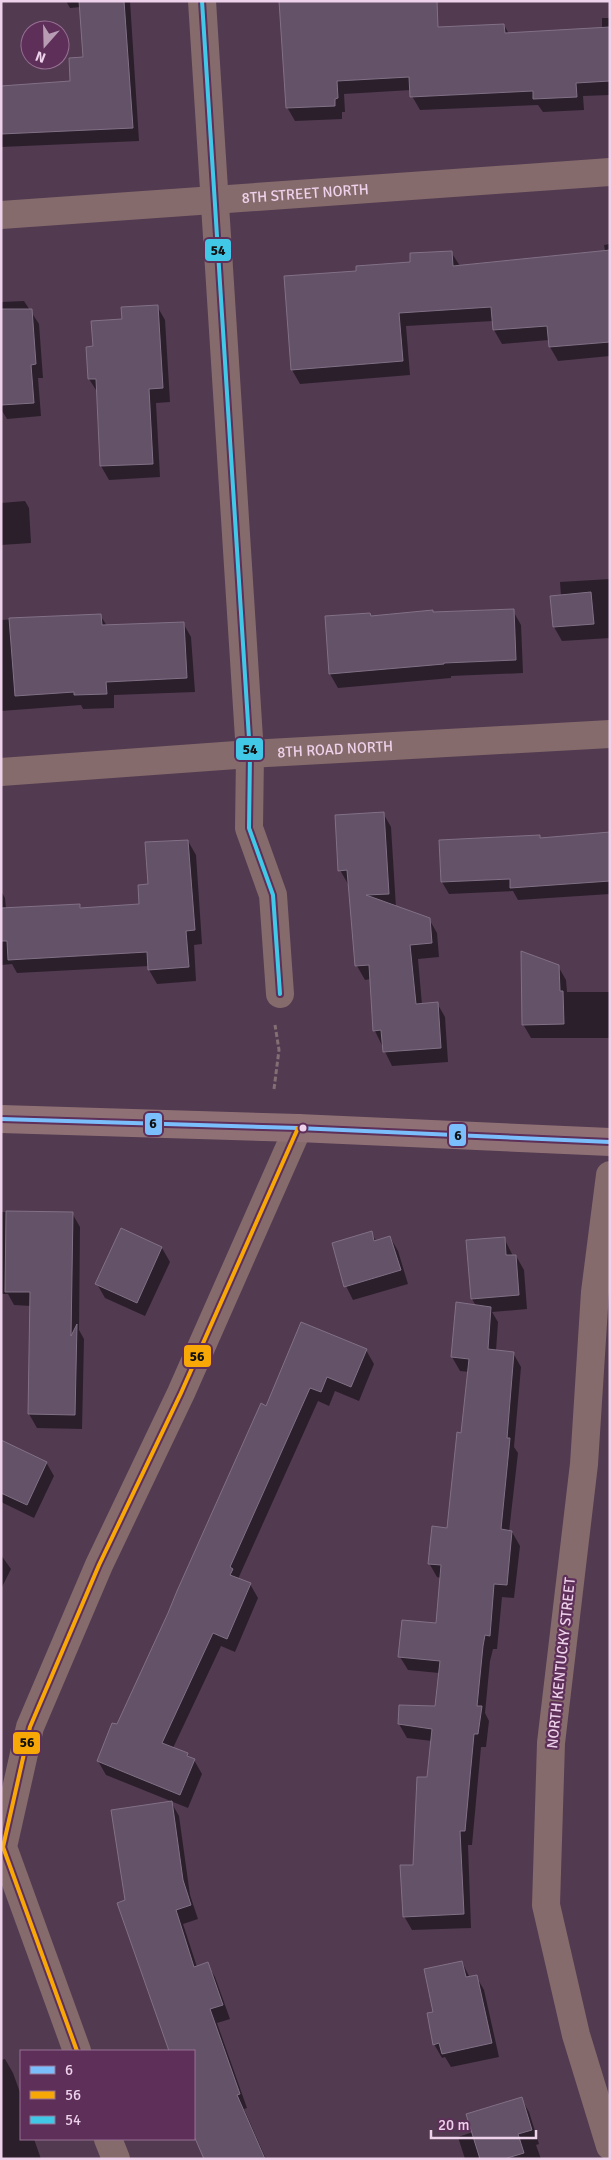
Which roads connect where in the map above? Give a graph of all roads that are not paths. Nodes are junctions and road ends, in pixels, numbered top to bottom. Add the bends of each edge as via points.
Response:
1 (202, 1) edge
2 (610, 172) edge
3 (216, 200) junction
4 (1, 215) edge
5 (610, 734) edge
6 (250, 754) junction
7 (1, 772) edge
8 (280, 994) dead end
9 (1, 1119) edge
10 (298, 1128) junction
11 (610, 1142) edge
12 (610, 1174) edge
13 (77, 2050) edge
14 (108, 2140) edge
15 (610, 2146) edge
16 (116, 2159) edge

1 - 3 street
2 - 3 street, 8TH STREET NORTH
3 - 4 street, 8TH STREET NORTH
3 - 6 street
5 - 6 street, 8TH ROAD NORTH
6 - 7 street, 8TH ROAD NORTH
6 - 8 street via 249,828 273,895
9 - 10 main road
10 - 11 main road
10 - 13 street via 181,1393 99,1565 30,1727 3,1847
12 - 15 street, NORTH KENTUCKY STREET via 595,1292 584,1464 551,1743 546,1905 576,2035
14 - 16 street

